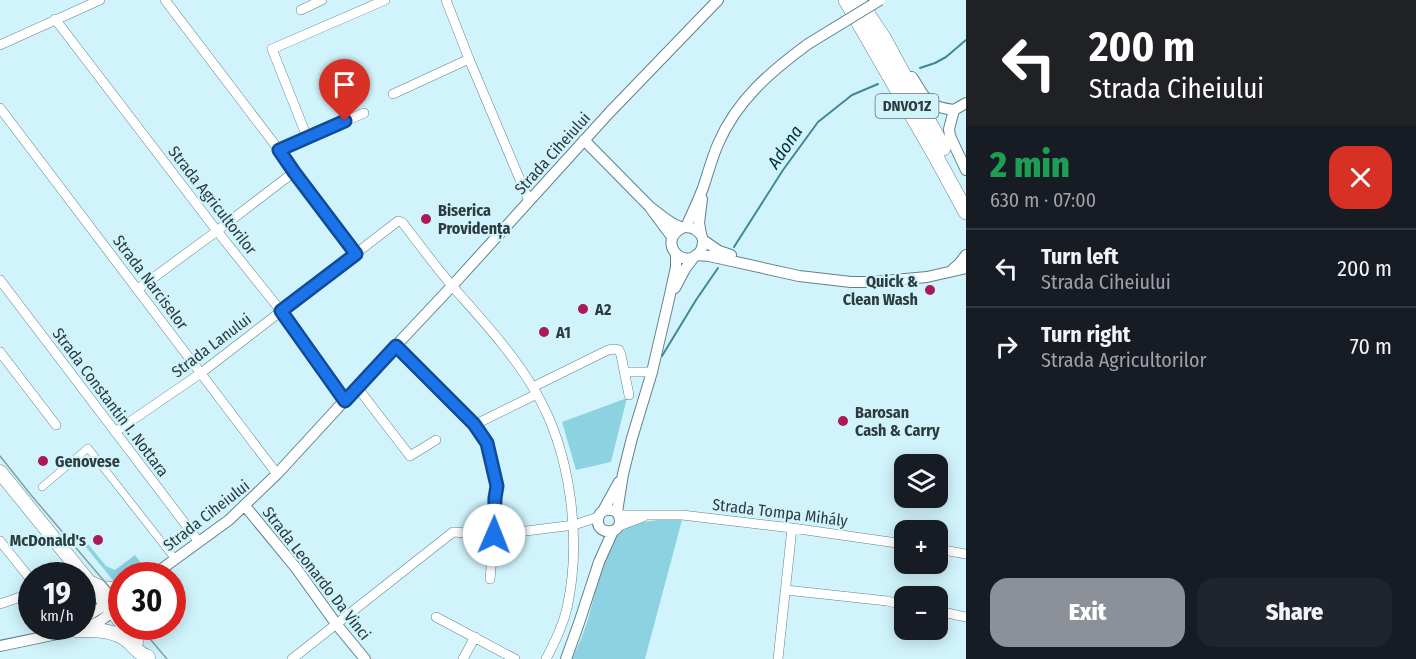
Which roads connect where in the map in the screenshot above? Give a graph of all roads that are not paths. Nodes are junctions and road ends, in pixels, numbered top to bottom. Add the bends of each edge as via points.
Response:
1 (100, 0) edge
2 (165, 0) edge
3 (322, 0) edge
4 (385, 0) edge
5 (446, 0) edge
6 (718, 0) edge
7 (880, 0) edge
8 (856, 1) edge
9 (301, 10) dead end
10 (56, 19) junction
11 (884, 39) junction
12 (0, 45) edge
13 (469, 60) junction
14 (393, 94) dead end
15 (966, 103) edge
16 (0, 108) edge
17 (954, 110) junction
18 (364, 113) dead end
19 (307, 137) junction
20 (584, 140) junction
21 (279, 150) junction
22 (935, 154) junction
23 (966, 170) edge
24 (294, 172) junction
25 (703, 187) junction
26 (966, 193) edge
27 (529, 201) junction
28 (649, 206) junction
29 (966, 212) edge
30 (966, 222) edge
31 (684, 227) junction
32 (217, 231) junction
33 (672, 237) junction
34 (702, 237) junction
35 (356, 254) junction
36 (676, 254) junction
37 (966, 255) edge
38 (695, 256) junction
39 (750, 264) junction
40 (966, 268) edge
41 (950, 271) junction
42 (0, 280) edge
43 (452, 286) junction
44 (138, 289) junction
45 (669, 299) junction
46 (281, 311) junction
47 (396, 346) junction
48 (0, 352) edge
49 (624, 372) junction
50 (652, 372) junction
51 (201, 373) junction
52 (357, 387) junction
53 (535, 391) junction
54 (629, 395) dead end
55 (345, 401) junction
56 (474, 424) junction
57 (56, 425) dead end
58 (115, 432) junction
59 (436, 440) dead end
60 (0, 472) edge
61 (277, 474) junction
62 (42, 487) dead end
63 (245, 506) junction
64 (609, 521) junction
65 (574, 525) junction
66 (792, 528) junction
67 (494, 535) junction
68 (0, 541) edge
69 (199, 542) junction
70 (894, 543) edge
71 (948, 551) edge
72 (966, 554) edge
73 (175, 559) junction
74 (69, 562) edge
75 (171, 562) edge
76 (18, 564) edge
77 (490, 579) dead end
78 (786, 590) junction
79 (96, 593) edge
80 (18, 598) edge
81 (894, 603) edge
82 (0, 604) edge
83 (108, 604) edge
84 (948, 613) edge
85 (436, 617) dead end
86 (966, 617) edge
87 (337, 625) junction
88 (96, 630) edge
89 (475, 637) junction
90 (23, 640) edge
91 (136, 642) edge
92 (0, 646) edge
93 (149, 658) edge
94 (292, 659) edge
95 (365, 659) edge
96 (463, 659) edge
97 (516, 659) edge
98 (546, 659) edge
99 (566, 659) edge
100 (778, 659) edge

1 - 10 street
2 - 21 street
3 - 9 street
4 - 19 street via 272,49
5 - 13 street
6 - 20 street, Strada Ciheiului
7 - 25 street, bridge via 808,44 776,68 744,101 719,143
8 - 11 highway, DNVO1Z
8 - 22 highway, DNVO1Z
10 - 12 street
10 - 32 street, Strada Agricultorilor
11 - 17 street via 928,101
11 - 26 highway, DNVO1Z
13 - 14 street
13 - 27 street
15 - 17 street
16 - 44 street, Strada Narciselor
17 - 23 street via 950,136
18 - 19 street
19 - 21 street
20 - 27 street, Strada Ciheiului
20 - 28 street
21 - 24 street
22 - 29 highway, DNVO1Z
22 - 30 street
24 - 32 street
24 - 35 street
25 - 31 street
25 - 34 street via 699,219
27 - 43 street, Strada Ciheiului
28 - 31 street
28 - 33 street
31 - 33 street
31 - 34 street via 696,230
32 - 44 street
32 - 46 street, Strada Agricultorilor
33 - 36 street
34 - 38 street
34 - 39 street via 719,251
35 - 43 street, Strada Lanului via 398,221 402,222
35 - 46 street, Strada Lanului
36 - 38 street via 685,258
36 - 45 street
37 - 41 street
38 - 39 street
38 - 45 street
39 - 41 street via 799,276 851,282 919,278
40 - 41 street
42 - 58 street, Strada Constantin I. Nottara
43 - 47 street, Strada Ciheiului
43 - 53 street via 491,330
44 - 51 street, Strada Narciselor
45 - 50 street
46 - 51 street, Strada Lanului
46 - 55 street, Strada Agricultorilor
47 - 52 street, Strada Ciheiului
47 - 56 street
48 - 57 street
49 - 50 street
49 - 53 street via 619,350 608,350
49 - 54 street
50 - 64 street
51 - 58 street, Strada Lanului
51 - 61 street, Strada Narciselor
52 - 55 street, Strada Ciheiului
52 - 59 street via 410,456
53 - 56 street
53 - 65 street via 560,448
55 - 61 street, Strada Ciheiului
56 - 67 street via 487,443 497,486
58 - 69 street, Strada Constantin I. Nottara
60 - 74 main road
61 - 63 street, Strada Ciheiului
62 - 73 street via 88,448
63 - 69 street, Strada Ciheiului
63 - 87 street, Strada Leonardo Da Vinci
64 - 65 street, Strada Tompa Mihály
64 - 66 street, Strada Tompa Mihály via 651,514 682,515
64 - 99 street
65 - 67 street, Strada Tompa Mihály
65 - 98 street via 567,610
66 - 70 street, Strada Tompa Mihály
66 - 78 street
67 - 77 street
67 - 87 street, Strada Tompa Mihály via 453,532
68 - 76 street
69 - 73 street, Strada Ciheiului
71 - 72 street
73 - 75 street, Strada Ciheiului
78 - 81 street
78 - 100 street
79 - 83 main road
80 - 82 street
84 - 86 street
85 - 89 street
87 - 94 street, Strada Tompa Mihály
87 - 95 street, Strada Leonardo Da Vinci
88 - 93 main road via 114,633
89 - 96 street
89 - 97 street
90 - 92 street
91 - 93 main road

